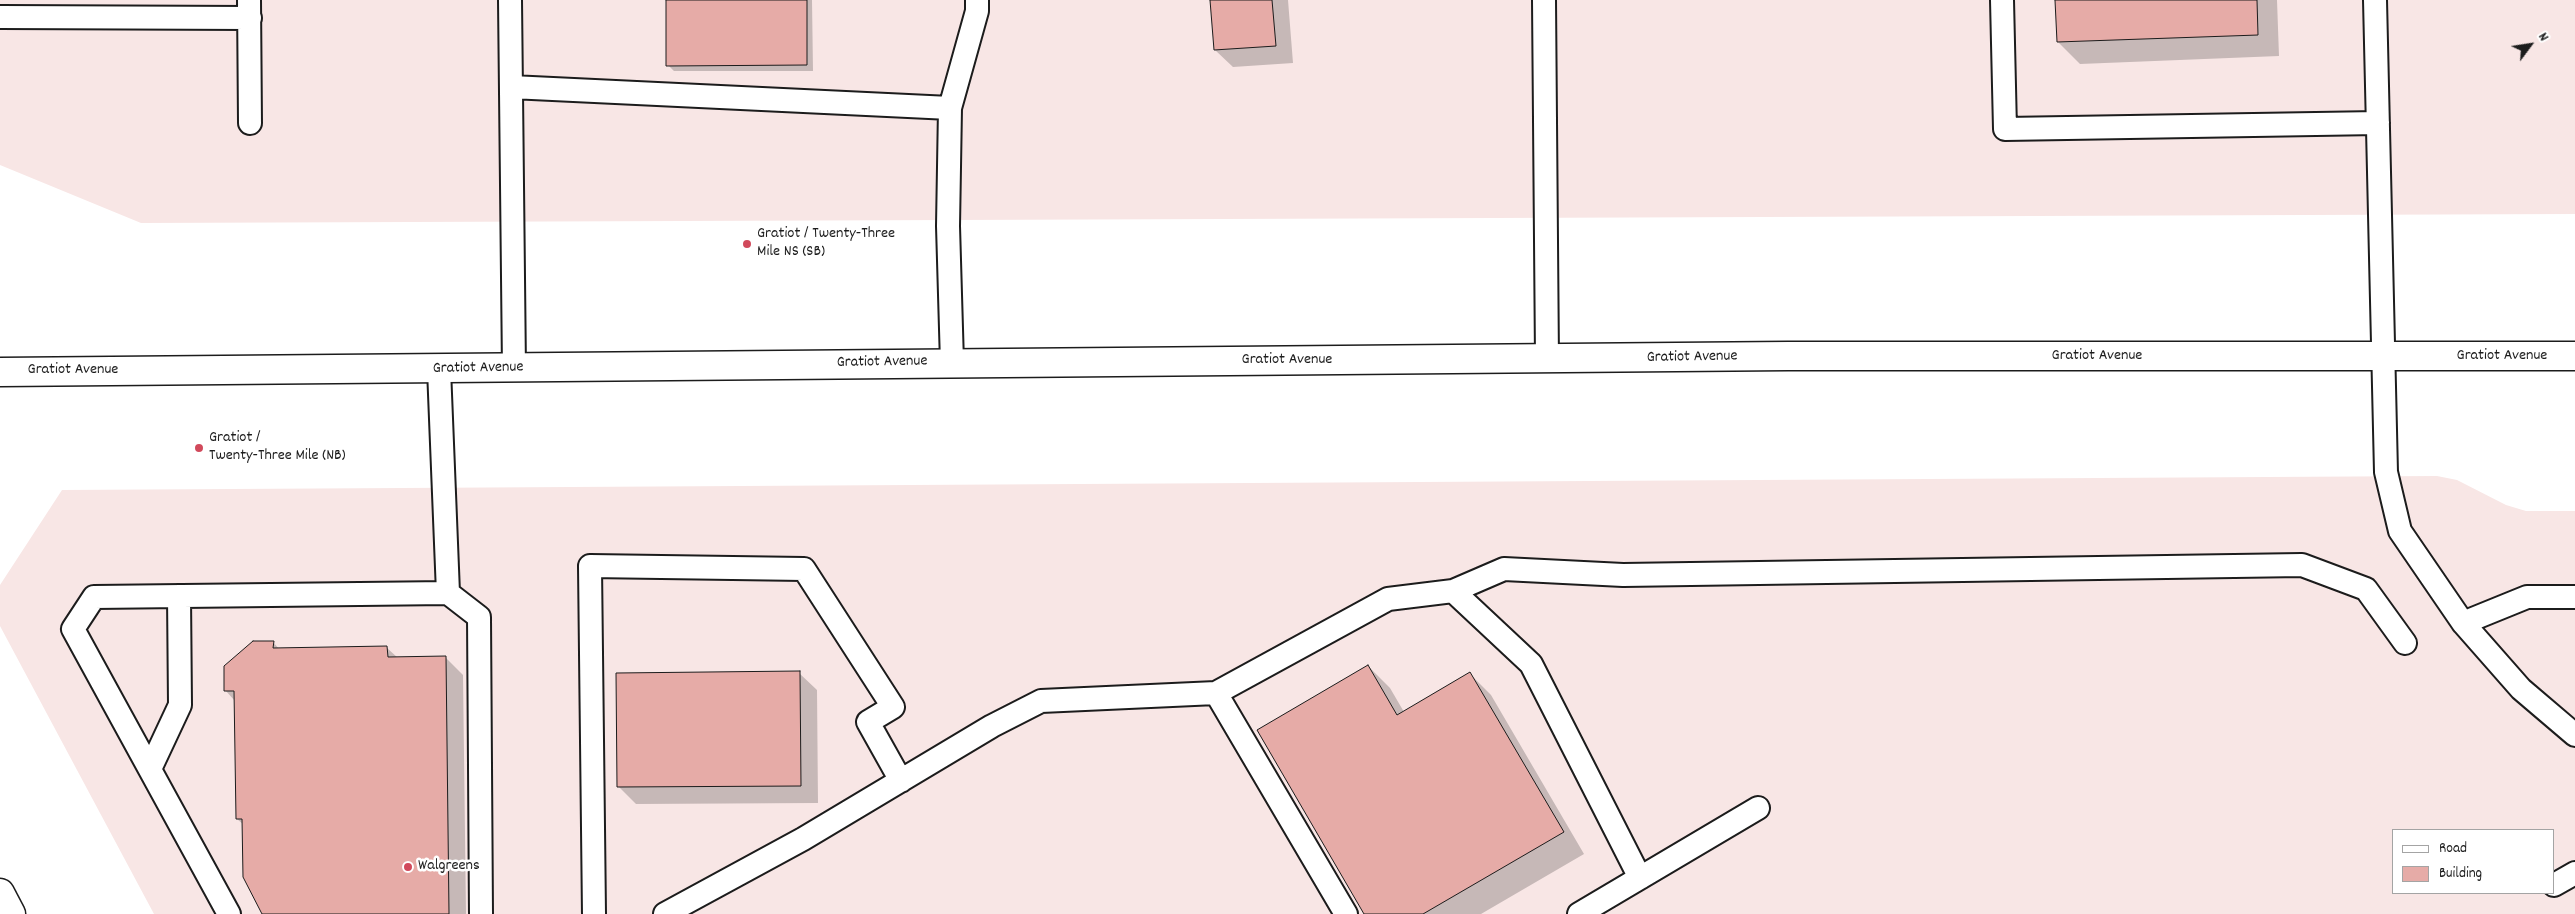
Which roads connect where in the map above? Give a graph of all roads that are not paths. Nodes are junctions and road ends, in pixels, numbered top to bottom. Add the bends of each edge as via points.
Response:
1 (510, 0) edge
2 (977, 0) edge
3 (1544, 0) edge
4 (2002, 0) edge
5 (2375, 0) edge
6 (250, 9) edge
7 (0, 18) edge
8 (512, 87) junction
9 (950, 108) junction
10 (250, 122) dead end
11 (2378, 123) junction
12 (2575, 356) edge
13 (2384, 357) junction
14 (1548, 360) junction
15 (952, 363) junction
16 (439, 369) junction
17 (514, 369) junction
18 (0, 372) edge
19 (1453, 591) junction
20 (448, 593) junction
21 (179, 596) junction
22 (2575, 597) edge
23 (2463, 623) junction
24 (2405, 643) dead end
25 (1216, 693) junction
26 (2575, 735) edge
27 (150, 769) junction
28 (901, 781) junction
29 (1758, 808) dead end
30 (2575, 873) edge
31 (1640, 878) junction
32 (2555, 884) edge
33 (0, 892) edge
34 (11, 914) edge
35 (229, 914) edge
36 (481, 914) edge
37 (594, 914) edge
38 (666, 914) edge
39 (1346, 914) edge
40 (1579, 914) edge

1 - 8 lane
2 - 9 lane via 977,11
3 - 14 lane
4 - 11 lane via 2005,129
5 - 11 lane
6 - 7 lane
6 - 10 lane
8 - 9 lane
8 - 17 lane
9 - 15 lane via 948,226
11 - 13 lane
12 - 13 main road, Gratiot Avenue
13 - 14 main road, Gratiot Avenue via 1788,356
13 - 23 lane via 2386,472 2400,531
14 - 15 main road, Gratiot Avenue
15 - 17 main road, Gratiot Avenue
16 - 17 main road, Gratiot Avenue
16 - 18 main road, Gratiot Avenue
16 - 20 lane
19 - 24 lane via 1504,569 1623,575 2302,565 2366,589
19 - 25 lane via 1388,599
19 - 31 lane via 1531,664
20 - 21 lane
20 - 36 lane via 479,616
21 - 27 lane via 180,705
21 - 27 lane via 94,597 73,629
22 - 23 lane via 2527,597
23 - 26 lane via 2521,689
25 - 28 lane via 1041,701 992,726
25 - 39 lane
27 - 35 lane
28 - 37 lane via 868,722 892,707 804,568 590,566
28 - 38 lane via 804,839
29 - 31 lane
30 - 32 lane
31 - 40 lane
33 - 34 main road

